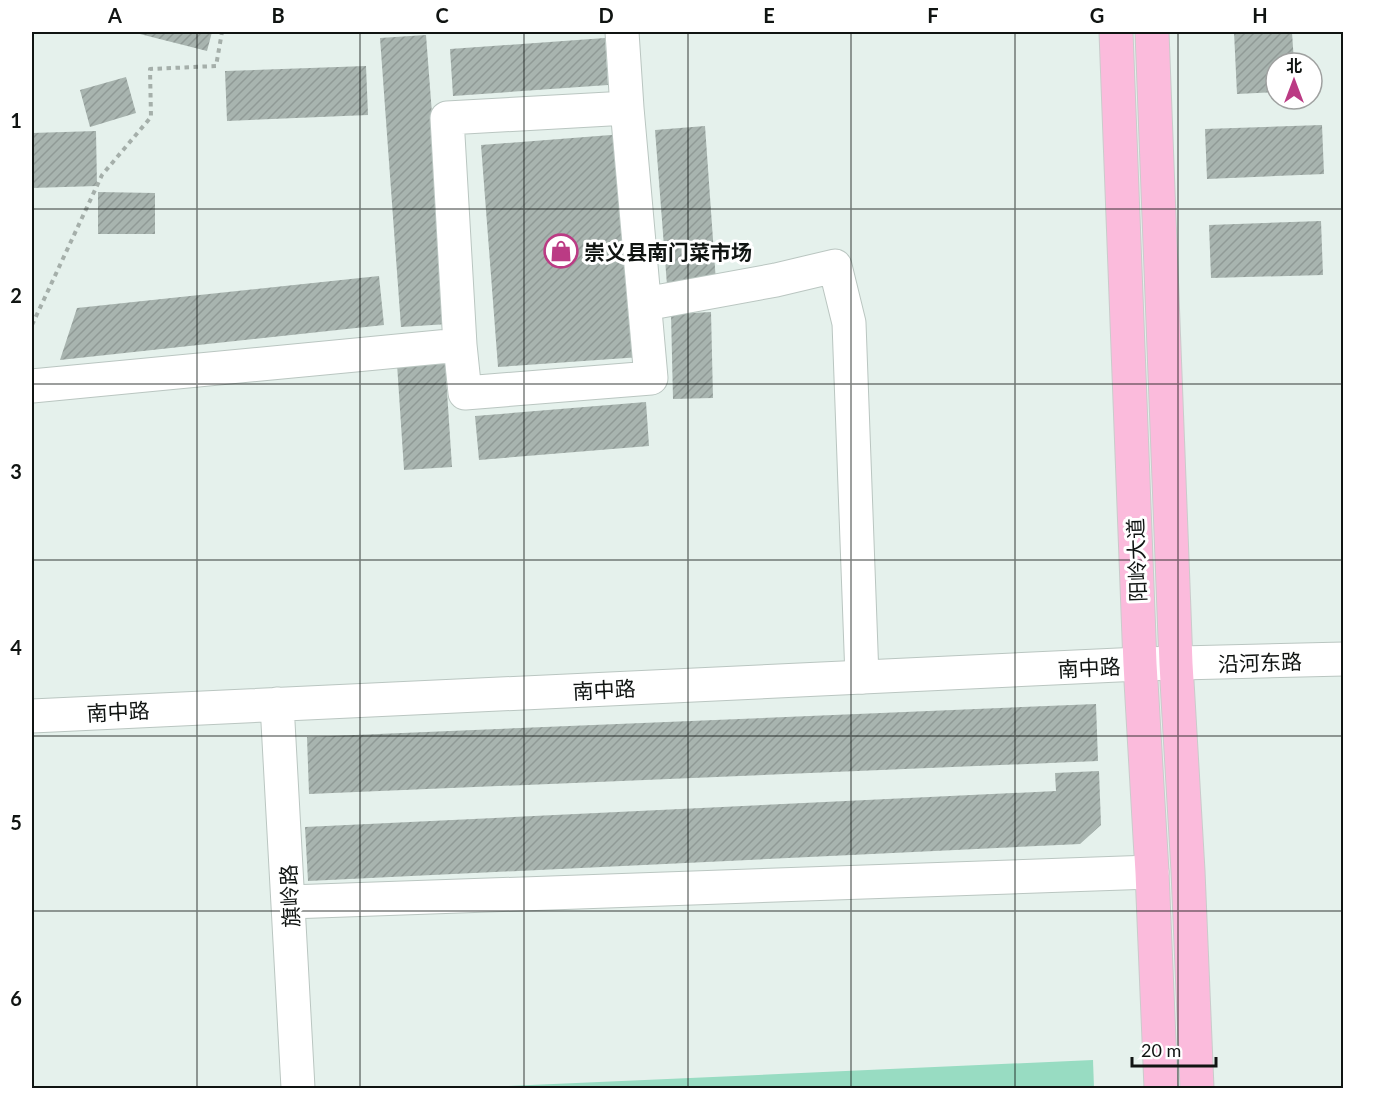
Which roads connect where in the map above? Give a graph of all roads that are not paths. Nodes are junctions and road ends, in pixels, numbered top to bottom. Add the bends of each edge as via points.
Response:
1 (622, 32) edge
2 (1116, 32) edge
3 (1152, 32) edge
4 (627, 108) junction
5 (645, 304) junction
6 (460, 345) junction
7 (32, 386) edge
8 (1344, 659) edge
9 (1140, 664) junction
10 (1176, 664) junction
11 (862, 677) junction
12 (277, 704) junction
13 (32, 716) edge
14 (1152, 872) junction
15 (289, 902) junction
16 (298, 1089) edge
17 (1161, 1089) edge
18 (1197, 1089) edge

1 - 4 street
2 - 9 main road, 阳岭大道
3 - 10 main road, 阳岭大道
4 - 5 street
4 - 6 street via 447,118
5 - 6 street via 651,378 465,393
5 - 11 street via 835,266 849,323
6 - 7 street
8 - 10 street, 沿河东路
9 - 10 street, 南中路
9 - 11 street, 南中路
9 - 14 main road, 阳岭大道
10 - 18 main road, 阳岭大道
11 - 12 street, 南中路
12 - 13 street, 南中路
12 - 15 street, 旗岭路
14 - 15 street
14 - 17 main road, 阳岭大道
15 - 16 street, 旗岭路

